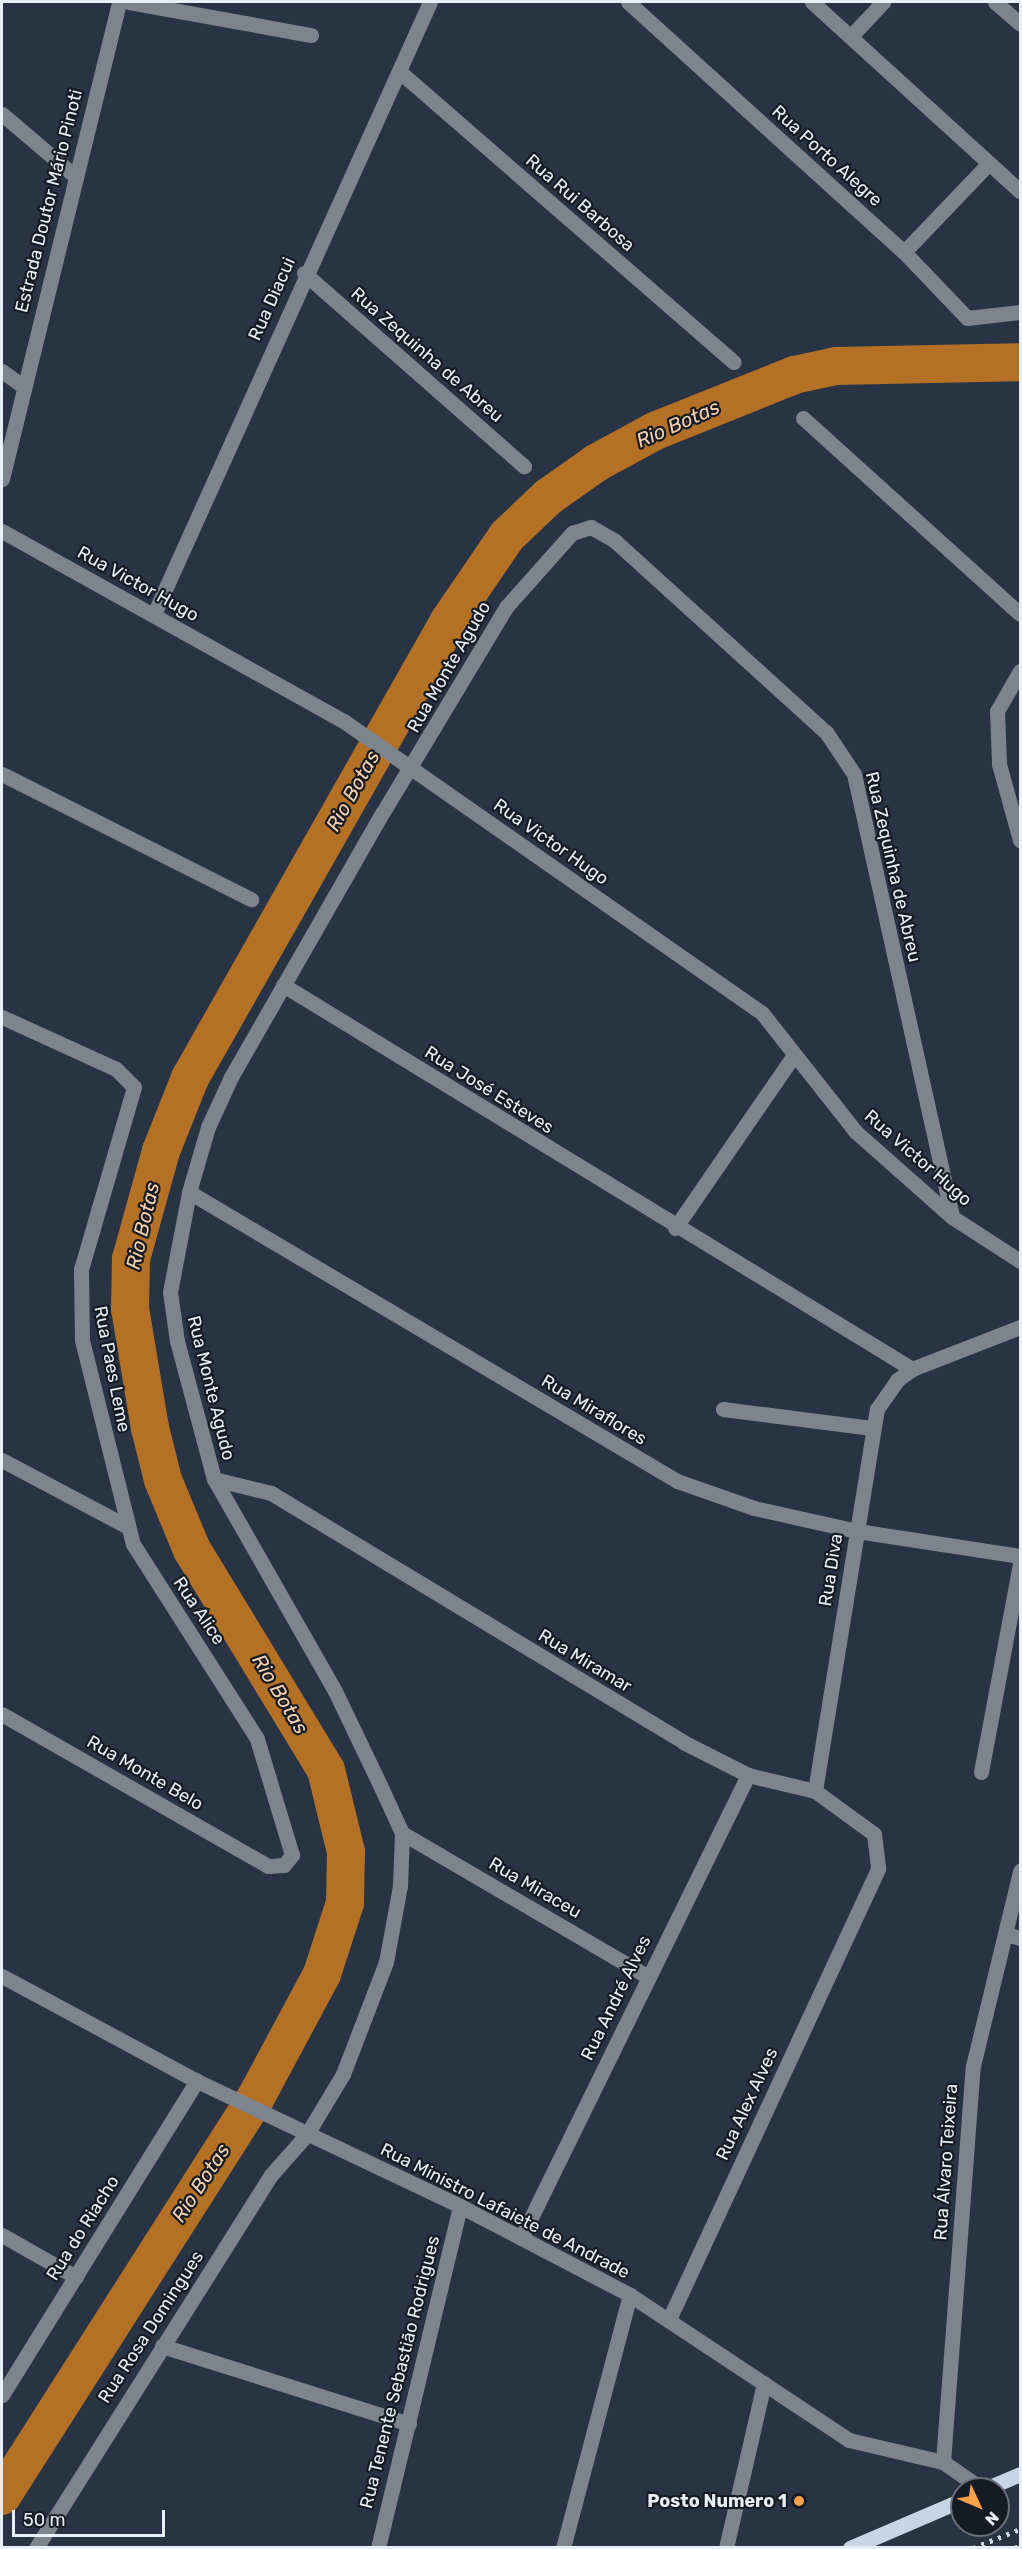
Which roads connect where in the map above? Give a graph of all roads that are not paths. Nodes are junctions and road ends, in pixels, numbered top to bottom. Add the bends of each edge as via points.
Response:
1 (119, 2) edge
2 (129, 2) edge
3 (430, 2) edge
4 (628, 2) edge
5 (812, 2) edge
6 (883, 2) edge
7 (995, 2) edge
8 (1020, 24) edge
9 (311, 35) dead end
10 (851, 36) junction
11 (400, 72) junction
12 (2, 114) edge
13 (988, 163) junction
14 (76, 177) junction
15 (1020, 190) edge
16 (904, 252) junction
17 (304, 273) junction
18 (1020, 312) edge
19 (734, 362) dead end
20 (2, 371) edge
21 (23, 387) junction
22 (803, 418) dead end
23 (524, 466) dead end
24 (2, 479) edge
25 (591, 527) joint
26 (2, 531) edge
27 (154, 614) junction
28 (1020, 614) edge
29 (1020, 671) edge
30 (406, 764) junction
31 (2, 774) edge
32 (1020, 840) edge
33 (251, 900) dead end
34 (283, 985) junction
35 (2, 1017) edge
36 (794, 1055) junction
37 (189, 1192) junction
38 (952, 1217) junction
39 (675, 1228) junction
40 (1020, 1261) edge
41 (1020, 1327) edge
42 (912, 1369) junction
43 (723, 1409) dead end
44 (872, 1428) junction
45 (2, 1460) edge
46 (214, 1479) junction
47 (126, 1526) junction
48 (857, 1530) junction
49 (1020, 1556) edge
50 (1020, 1563) edge
51 (1015, 1629) edge
52 (2, 1714) edge
53 (981, 1772) dead end
54 (748, 1775) junction
55 (815, 1791) junction
56 (402, 1833) junction
57 (268, 1866) joint
58 (1020, 1871) edge
59 (861, 1904) joint
60 (1005, 1934) junction
61 (1020, 1938) edge
62 (2, 1976) edge
63 (648, 1977) junction
64 (197, 2081) junction
65 (307, 2134) junction
66 (460, 2206) junction
67 (2, 2235) edge
68 (521, 2238) junction
69 (76, 2277) junction
70 (630, 2295) junction
71 (669, 2320) junction
72 (162, 2346) junction
73 (764, 2383) junction
74 (2, 2395) edge
75 (409, 2424) junction
76 (943, 2462) junction
77 (965, 2477) edge
78 (950, 2505) edge
79 (36, 2547) edge
80 (378, 2547) edge
81 (563, 2547) edge
82 (726, 2547) edge
83 (850, 2547) edge

1 - 14 street, Estrada Doutor Mário Pinoti
2 - 9 street
3 - 11 street, Rua Diacui
4 - 16 street, Rua Porto Alegre
5 - 10 street
6 - 10 street
7 - 8 street
10 - 13 street
11 - 17 street, Rua Diacui
11 - 19 street, Rua Rui Barbosa
12 - 14 street
13 - 15 street
13 - 16 street
14 - 21 street, Estrada Doutor Mário Pinoti
16 - 18 street, Rua Porto Alegre via 967,318
17 - 23 street, Rua Zequinha de Abreu
17 - 27 street, Rua Diacui
20 - 21 street
21 - 24 street, Estrada Doutor Mário Pinoti
22 - 28 street
25 - 30 street, Rua Monte Agudo via 559,545 507,606
25 - 38 street, Rua Zequinha de Abreu via 615,541 826,732 854,774
26 - 27 street, Rua Victor Hugo
27 - 30 street, Rua Victor Hugo via 368,737
29 - 32 street via 997,711 999,764
30 - 34 street, Rua Monte Agudo
30 - 36 street, Rua Victor Hugo via 762,1013
31 - 33 street
34 - 37 street, Rua Monte Agudo via 217,1105
34 - 39 street, Rua José Esteves
35 - 47 street, Rua Paes Leme via 132,1082 133,1098 102,1186 78,1289 82,1340
36 - 38 street, Rua Victor Hugo via 856,1132
36 - 39 street
37 - 46 street, Rua Monte Agudo via 171,1292 190,1401
37 - 48 street, Rua Miraflores via 677,1481 754,1508
38 - 40 street, Rua Victor Hugo
39 - 42 street, Rua José Esteves
41 - 42 street
42 - 44 street, Rua Diva via 884,1396
43 - 44 street
44 - 48 street, Rua Diva
45 - 47 street
46 - 54 street, Rua Miramar via 271,1493 683,1742
46 - 56 street, Rua Monte Agudo via 335,1691
47 - 57 street, Rua Alice via 267,1760 293,1851 284,1865
48 - 49 street, Rua Miraflores
48 - 55 street, Rua Diva
50 - 51 street
51 - 53 street
52 - 57 street, Rua Monte Belo
54 - 55 street, Rua Miramar
54 - 63 street, Rua André Alves
55 - 59 street, Rua Miramar via 874,1834 878,1869
56 - 63 street, Rua Miraceu
56 - 65 street, Rua Monte Agudo via 400,1887 386,1962 364,2030
58 - 60 street, Rua Álvaro Teixeira
59 - 71 street, Rua Alex Alves
60 - 61 street
60 - 76 street, Rua Álvaro Teixeira via 973,2066
62 - 64 street, Rua Ministro Lafaiete de Andrade
63 - 68 street, Rua André Alves
64 - 65 street, Rua Ministro Lafaiete de Andrade
64 - 69 street, Rua do Riacho
65 - 66 street, Rua Ministro Lafaiete de Andrade
65 - 72 street, Rua Rosa Domingues via 278,2164
66 - 68 street, Rua Ministro Lafaiete de Andrade
66 - 75 street, Rua Tenente Sebastião Rodrigues
67 - 69 street
68 - 70 street, Rua Ministro Lafaiete de Andrade
69 - 74 street, Rua do Riacho
70 - 71 street, Rua Ministro Lafaiete de Andrade
70 - 81 street
71 - 73 street, Rua Ministro Lafaiete de Andrade
72 - 75 street
72 - 79 street, Rua Rosa Domingues
73 - 76 street, Rua Ministro Lafaiete de Andrade via 849,2440
73 - 82 street
75 - 80 street, Rua Tenente Sebastião Rodrigues
76 - 77 street, Rua Ministro Lafaiete de Andrade
78 - 83 main road

